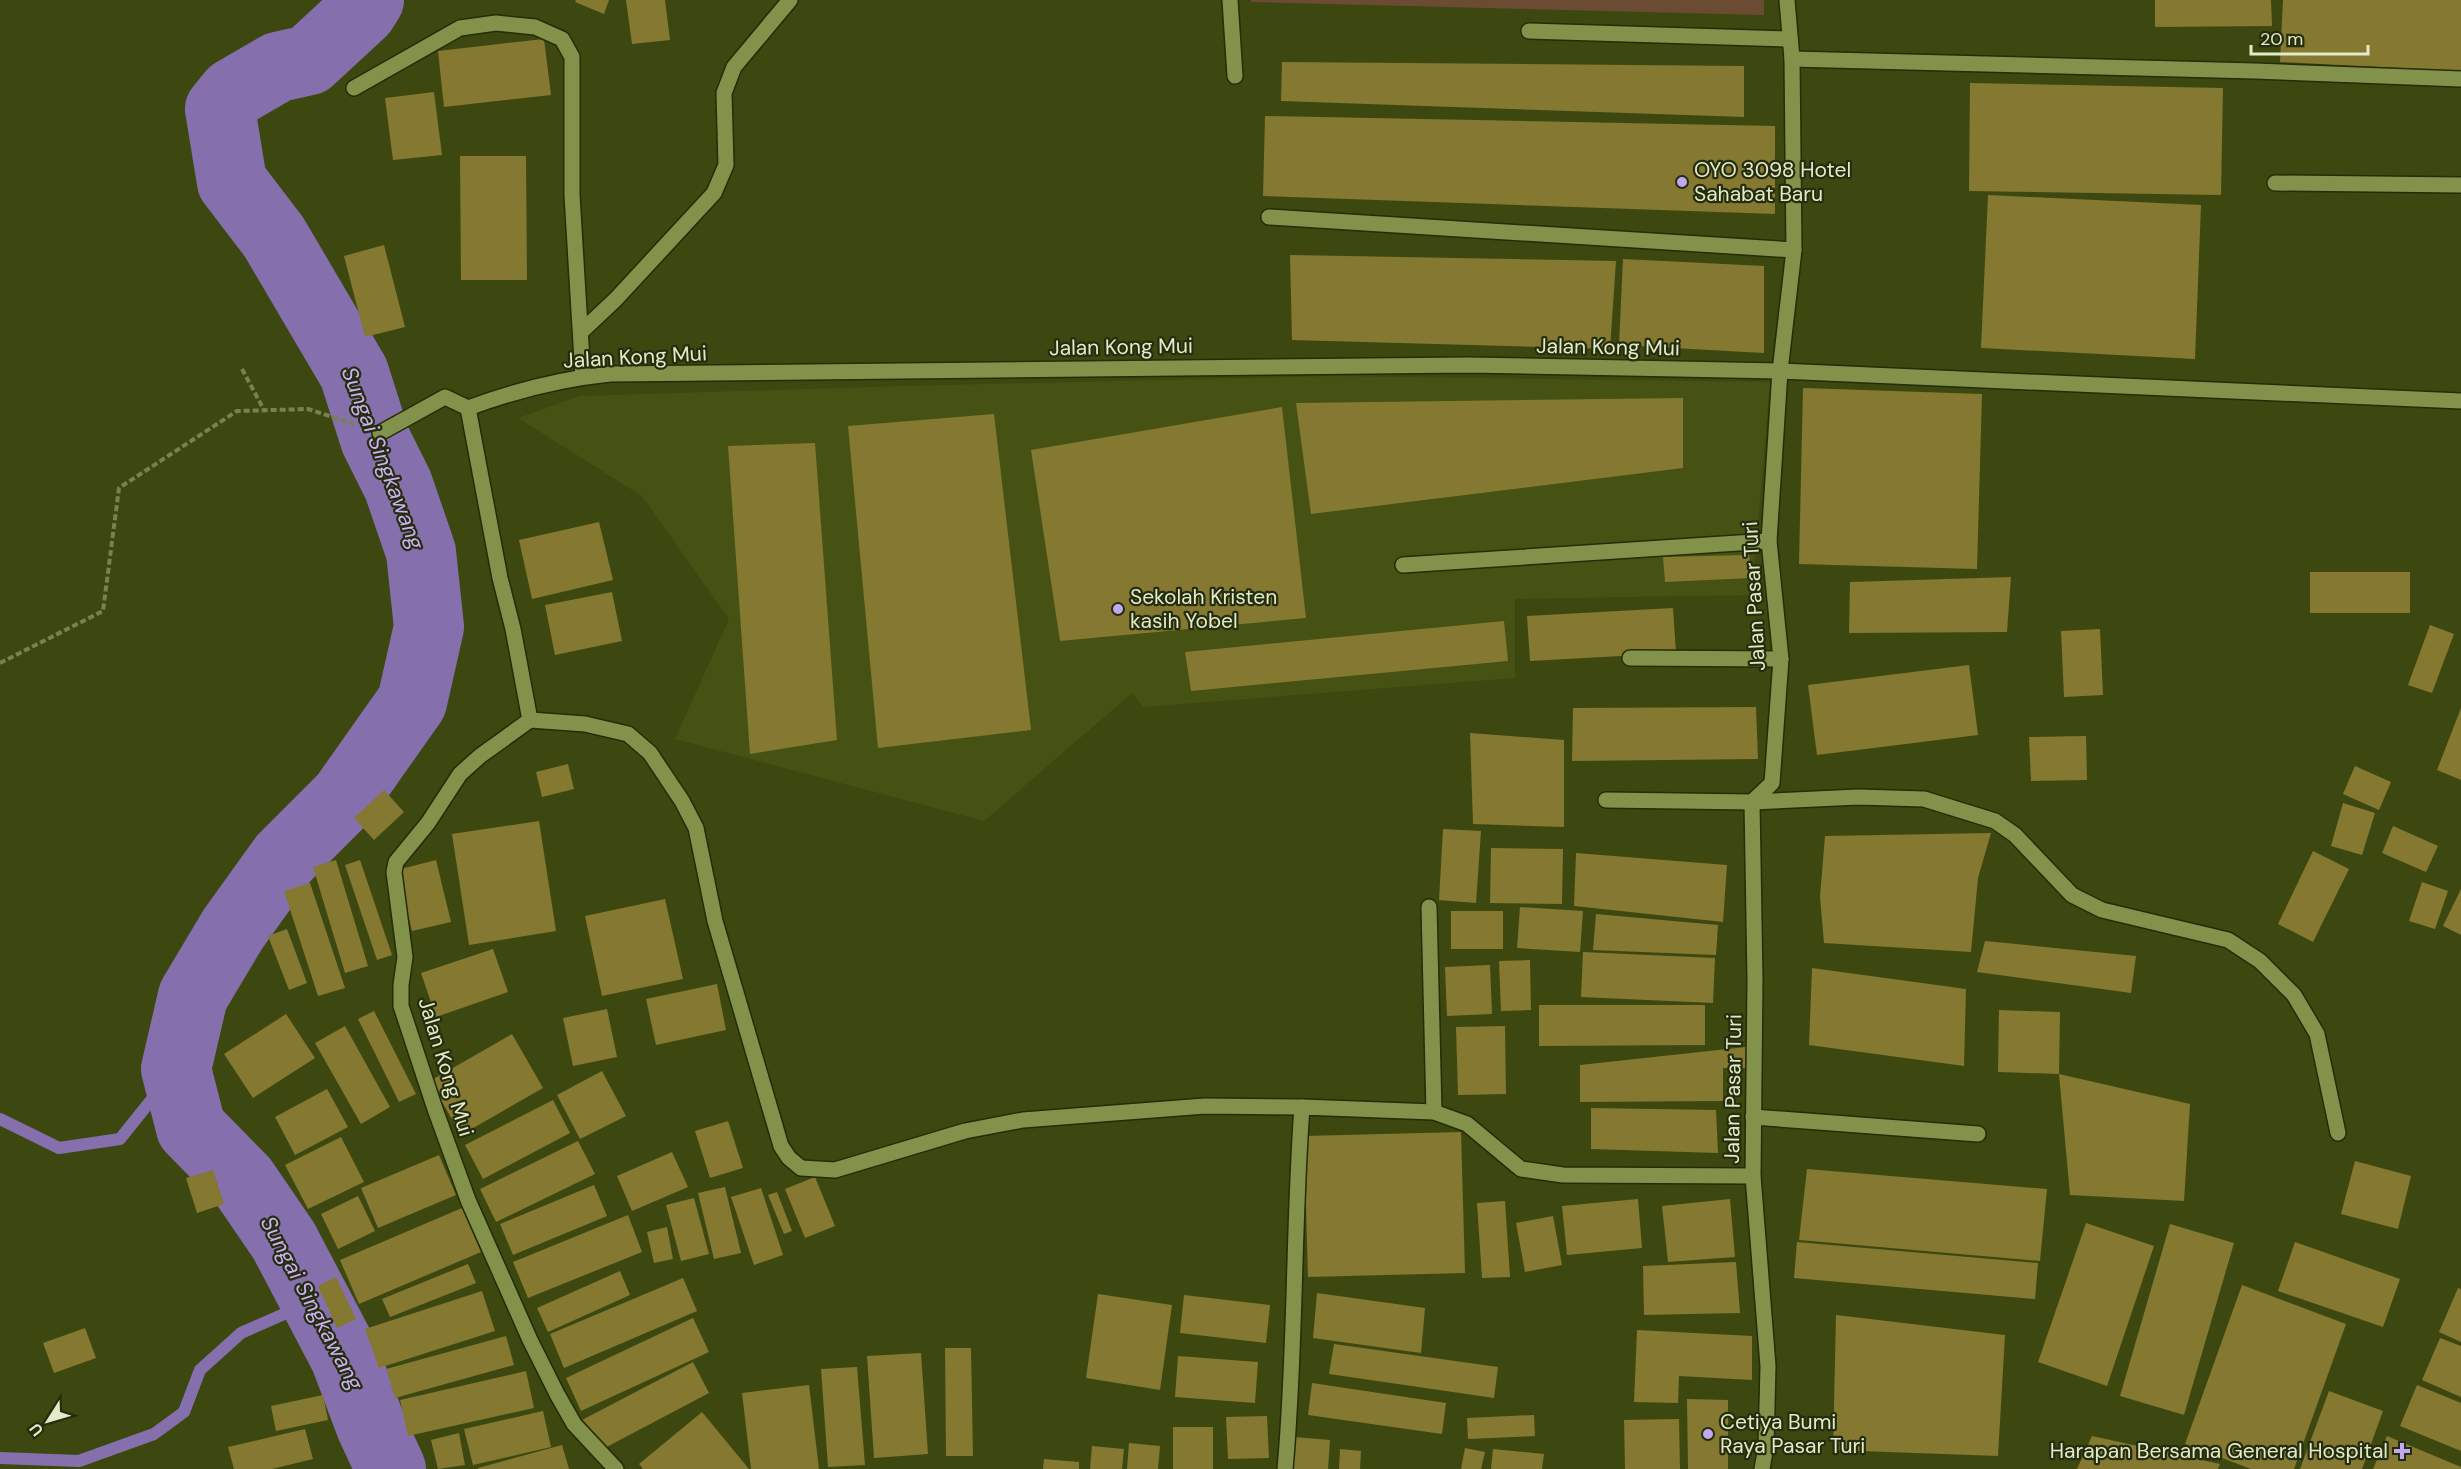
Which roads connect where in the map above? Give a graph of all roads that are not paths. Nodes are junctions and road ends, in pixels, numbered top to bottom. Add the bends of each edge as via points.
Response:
1 (790, 0) edge
2 (1230, 0) edge
3 (1787, 0) edge
4 (1529, 31) dead end
5 (1790, 39) junction
6 (1792, 59) junction
7 (1235, 76) dead end
8 (2461, 79) edge
9 (354, 88) dead end
10 (2275, 183) dead end
11 (2461, 185) edge
12 (1269, 217) dead end
13 (1794, 250) junction
14 (581, 332) junction
15 (1780, 371) junction
16 (583, 377) junction
17 (2461, 401) edge
18 (468, 408) junction
19 (380, 434) road end
20 (1769, 542) junction
21 (1403, 565) dead end
22 (1630, 658) dead end
23 (1781, 659) junction
24 (530, 720) junction
25 (1606, 800) dead end
26 (1752, 802) junction
27 (1429, 907) dead end
28 (1302, 1107) junction
29 (1434, 1112) junction
30 (1753, 1117) junction
31 (2338, 1133) dead end
32 (1978, 1134) dead end
33 (1753, 1176) junction
34 (616, 1469) edge
35 (1285, 1469) edge
36 (1762, 1469) edge

1 - 14 street via 734,67 723,93 726,165 714,193
2 - 7 street
3 - 5 street, Jalan Pasar Turi
4 - 5 street
5 - 6 street, Jalan Pasar Turi
6 - 8 street
6 - 13 street, Jalan Pasar Turi
9 - 14 street via 460,28 496,23 535,27 561,39 572,57 572,195
10 - 11 street
12 - 13 street
13 - 15 street, Jalan Pasar Turi
14 - 16 street
15 - 16 street, Jalan Kong Mui via 1468,365
15 - 17 street, Jalan Kong Mui
15 - 20 street, Jalan Pasar Turi
16 - 18 street, Jalan Kong Mui via 558,380
18 - 19 street via 445,397
18 - 24 street
20 - 21 street
20 - 23 street, Jalan Pasar Turi
22 - 23 street
23 - 26 street, Jalan Pasar Turi via 1772,783
24 - 28 street via 585,724 628,734 650,753 665,774 696,828 715,921 781,1146 801,1168 835,1170 965,1131 1023,1120 1205,1106
24 - 34 street, Jalan Kong Mui via 460,774 396,862 394,873 405,957 401,1006 468,1200 530,1340 574,1424
25 - 26 street
26 - 30 street, Jalan Pasar Turi
26 - 31 street via 1858,797 1924,799 1966,811 1995,820 2015,835 2072,895 2102,910 2228,940 2260,961 2294,995 2317,1034
27 - 29 street
28 - 29 street
28 - 35 street
29 - 33 street via 1467,1124 1521,1169 1534,1172
30 - 32 street
30 - 33 street, Jalan Pasar Turi
33 - 36 street, Jalan Pasar Turi via 1768,1366

